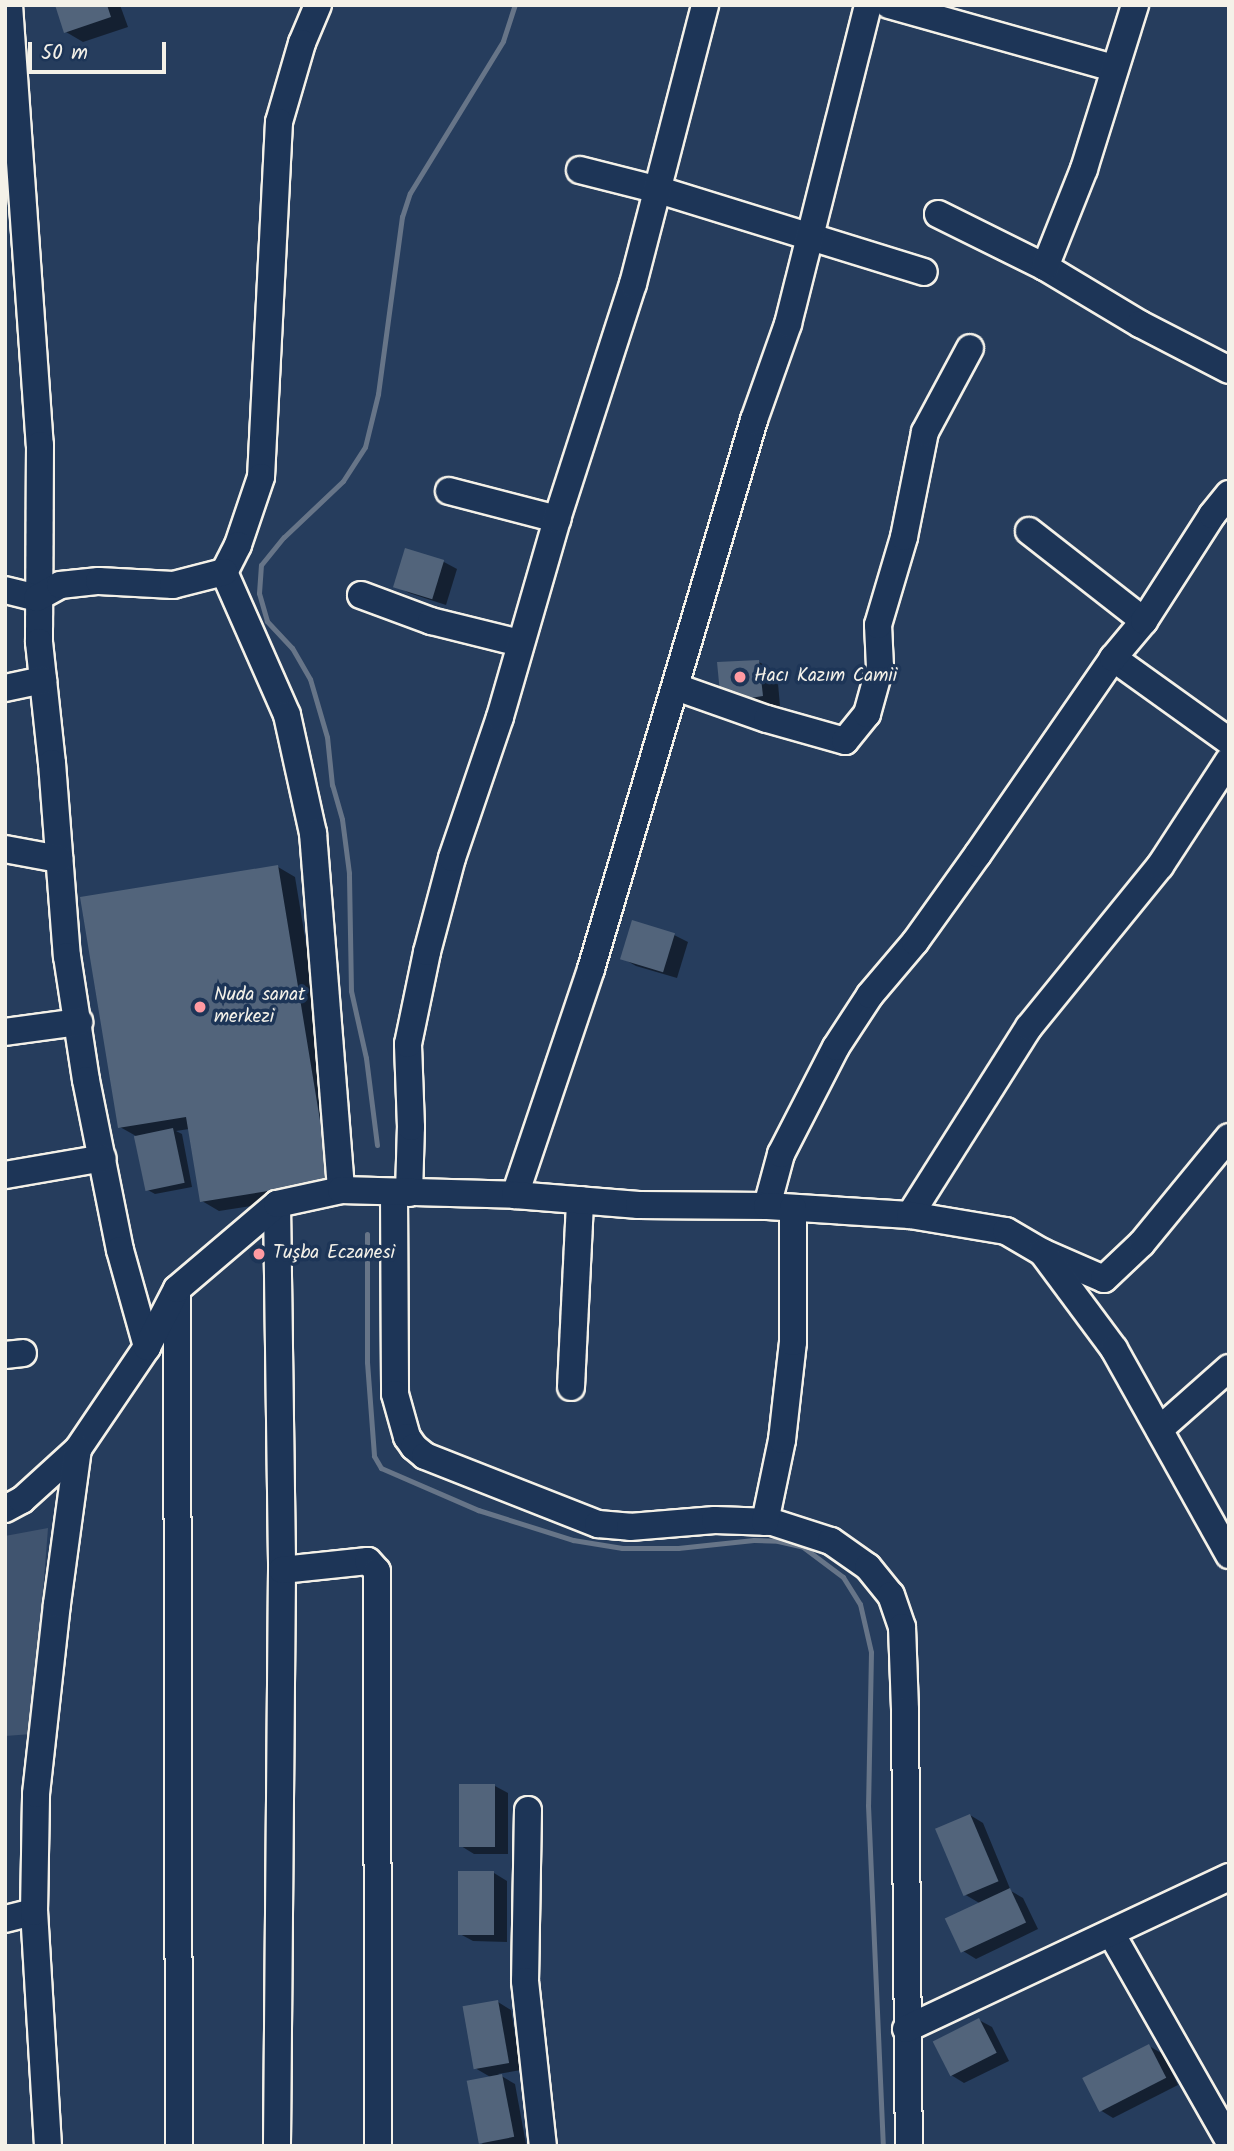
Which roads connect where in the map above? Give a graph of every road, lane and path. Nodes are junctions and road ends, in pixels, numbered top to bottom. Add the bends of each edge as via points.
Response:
1 (9, 5) edge
2 (318, 5) edge
3 (705, 5) edge
4 (868, 5) edge
5 (889, 5) edge
6 (1135, 5) edge
7 (1113, 68) junction
8 (580, 170) dead end
9 (659, 190) junction
10 (938, 214) dead end
11 (808, 237) junction
12 (1045, 267) junction
13 (924, 272) dead end
14 (970, 348) dead end
15 (1229, 370) edge
16 (449, 491) dead end
17 (1229, 494) edge
18 (557, 519) junction
19 (1029, 531) dead end
20 (224, 572) junction
21 (5, 590) edge
22 (360, 595) dead end
23 (37, 598) junction
24 (1144, 621) junction
25 (520, 643) junction
26 (1113, 658) junction
27 (43, 680) junction
28 (676, 687) junction
29 (5, 688) edge
30 (1229, 741) edge
31 (1229, 760) edge
32 (5, 849) edge
33 (59, 859) junction
34 (79, 1022) junction
35 (5, 1032) edge
36 (1229, 1137) edge
37 (103, 1158) junction
38 (5, 1175) edge
39 (341, 1190) junction
40 (402, 1192) junction
41 (515, 1195) junction
42 (580, 1200) junction
43 (277, 1205) junction
44 (780, 1207) junction
45 (910, 1215) junction
46 (1042, 1252) junction
47 (177, 1289) junction
48 (147, 1347) junction
49 (1229, 1368) edge
50 (571, 1387) dead end
51 (1160, 1429) junction
52 (78, 1449) junction
53 (5, 1509) edge
54 (765, 1522) junction
55 (1229, 1555) edge
56 (282, 1570) junction
57 (528, 1810) dead end
58 (1229, 1877) edge
59 (34, 1912) junction
60 (5, 1919) edge
61 (1111, 1933) junction
62 (906, 2029) junction
63 (1229, 2141) edge
64 (48, 2146) edge
65 (179, 2146) edge
66 (277, 2146) edge
67 (378, 2146) edge
68 (543, 2146) edge
69 (909, 2146) edge

1 - 23 street via 40,445
2 - 20 street via 279,122 261,477
3 - 9 street
4 - 11 street
5 - 7 street
6 - 7 street
7 - 12 street via 1084,169
8 - 9 street
9 - 11 street
9 - 18 street
10 - 12 street
11 - 13 street
11 - 28 street via 788,324 754,420
12 - 15 street
14 - 28 street via 925,432 904,537 878,625 880,667 867,714 845,741
16 - 18 street
17 - 24 street
18 - 25 street
19 - 24 street
20 - 23 street via 173,584 99,581 61,585
20 - 39 street via 287,715 313,833
21 - 23 street
22 - 25 street via 431,621
23 - 27 street
24 - 26 street
25 - 40 street via 427,952 408,1044 411,1127
26 - 30 street
26 - 44 street via 978,854 836,1047 780,1154
27 - 29 street
27 - 33 street
28 - 41 street
31 - 45 street via 1160,866 1029,1027
32 - 33 street
33 - 34 street via 66,956
34 - 35 street
34 - 37 street
36 - 46 street via 1142,1243 1104,1279
37 - 38 street
37 - 48 street via 120,1250
39 - 40 street
39 - 43 street
40 - 41 street
40 - 54 street via 395,1394 414,1447 425,1456 598,1524
41 - 42 street
42 - 44 street
42 - 50 street
43 - 47 street
43 - 56 street
44 - 45 street
44 - 54 street via 793,1342 782,1440
45 - 46 street via 1006,1231
46 - 51 street via 1114,1349
47 - 48 street
47 - 65 street
48 - 52 street
49 - 51 street
51 - 55 street
52 - 53 street via 22,1500
52 - 59 street via 36,1794
54 - 62 street via 831,1541 868,1567 891,1595 902,1627
56 - 66 street
56 - 67 street via 368,1561 377,1571
57 - 68 street via 525,1981
58 - 61 street
59 - 60 street
59 - 64 street
61 - 62 street
61 - 63 street
62 - 69 street

